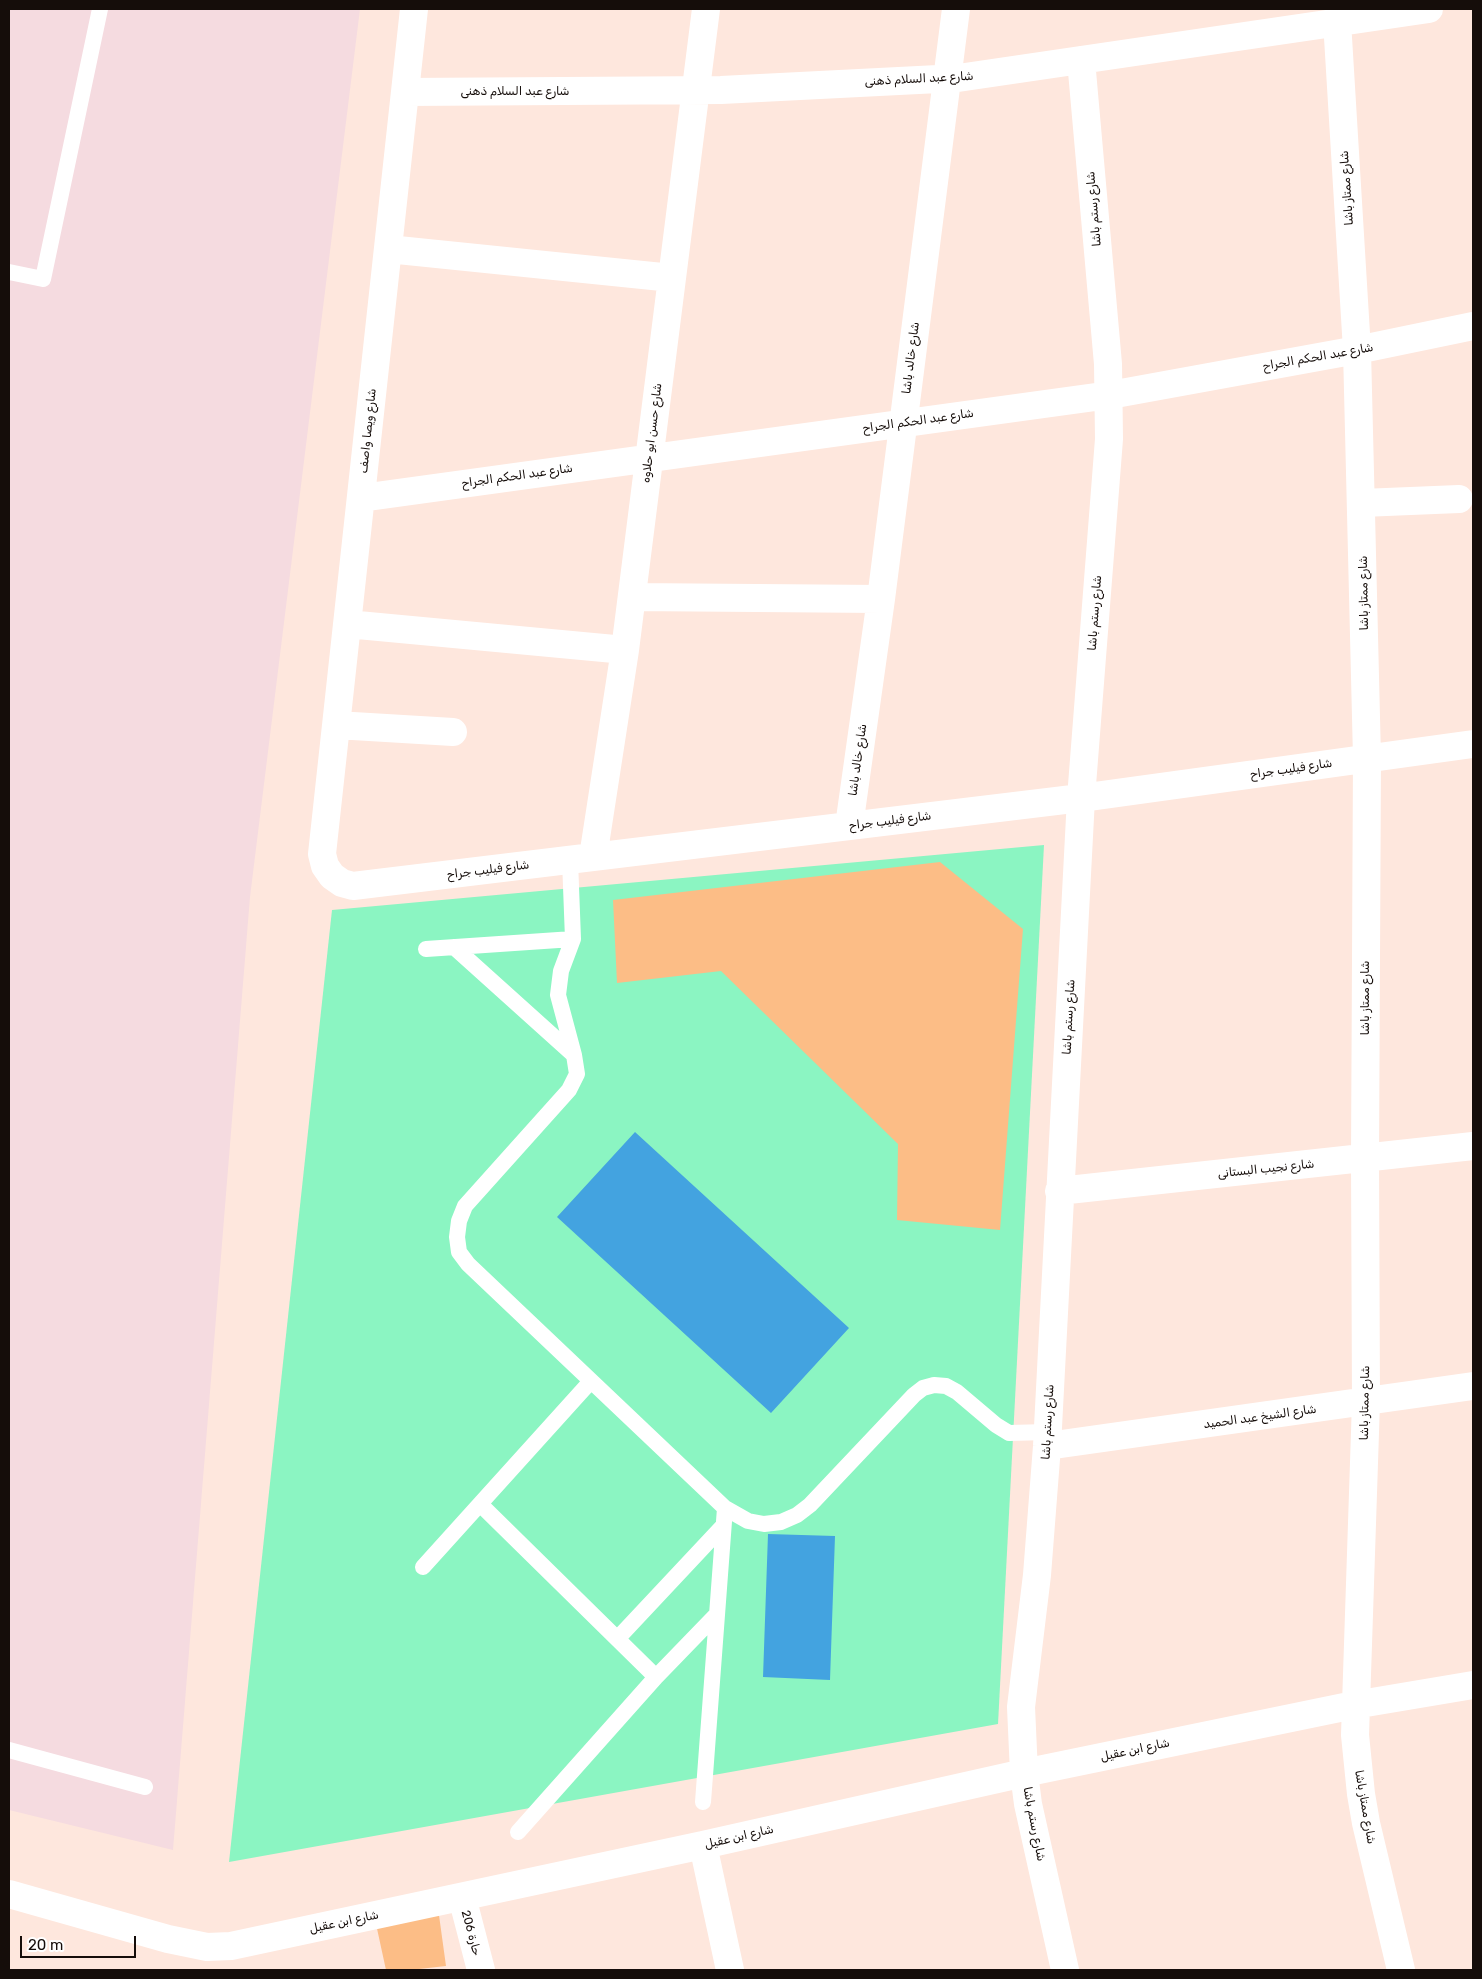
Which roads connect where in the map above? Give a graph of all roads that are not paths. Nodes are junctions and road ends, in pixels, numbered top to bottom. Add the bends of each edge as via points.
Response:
1 (100, 9) edge
2 (414, 9) edge
3 (706, 9) edge
4 (956, 9) edge
5 (1429, 9) edge
6 (1275, 20) edge
7 (1337, 21) junction
8 (1081, 60) junction
9 (947, 78) junction
10 (695, 90) junction
11 (404, 92) junction
12 (388, 249) junction
13 (9, 272) edge
14 (672, 278) junction
15 (1473, 326) edge
16 (1357, 350) junction
17 (1110, 395) junction
18 (903, 423) junction
19 (649, 458) junction
20 (361, 498) junction
21 (1459, 499) dead end
22 (1362, 503) junction
23 (632, 597) junction
24 (881, 600) junction
25 (346, 624) junction
26 (626, 650) junction
27 (336, 724) junction
28 (453, 732) dead end
29 (1473, 744) edge
30 (1367, 758) junction
31 (1082, 798) junction
32 (849, 826) junction
33 (322, 854) joint
34 (581, 858) junction
35 (573, 939) junction
36 (454, 947) junction
37 (426, 949) dead end
38 (574, 1055) junction
39 (1473, 1146) edge
40 (1365, 1159) junction
41 (1060, 1191) junction
42 (591, 1380) junction
43 (1473, 1386) edge
44 (1366, 1402) junction
45 (1048, 1439) junction
46 (480, 1504) junction
47 (725, 1508) junction
48 (723, 1526) junction
49 (423, 1567) dead end
50 (717, 1614) junction
51 (618, 1638) junction
52 (656, 1676) junction
53 (1473, 1685) edge
54 (1354, 1705) junction
55 (9, 1750) edge
56 (1024, 1773) junction
57 (145, 1788) dead end
58 (703, 1802) dead end
59 (518, 1832) dead end
60 (703, 1845) junction
61 (9, 1894) edge
62 (462, 1896) junction
63 (212, 1959) edge
64 (481, 1970) edge
65 (730, 1970) edge
66 (1065, 1970) edge
67 (1401, 1970) edge

1 - 13 lane via 43,280
2 - 11 street, شارع ويصا واصف
3 - 10 street, شارع حسن ابو حلاوه
4 - 9 street, شارع خالد باشا
5 - 7 street, شارع عبد السلام ذهنى
6 - 7 street, شارع عبد السلام ذهنى
6 - 8 street, شارع عبد السلام ذهنى
7 - 16 street, شارع ممتاز باشا
8 - 9 street, شارع عبد السلام ذهنى
8 - 17 street, شارع رستم باشا
9 - 10 street, شارع عبد السلام ذهنى
9 - 18 street, شارع خالد باشا
10 - 11 street, شارع عبد السلام ذهنى
10 - 14 street, شارع حسن ابو حلاوه
11 - 12 street, شارع ويصا واصف
12 - 14 street
12 - 20 street, شارع ويصا واصف
14 - 19 street, شارع حسن ابو حلاوه
15 - 16 street, شارع عبد الحكم الجراح
16 - 17 street, شارع عبد الحكم الجراح
16 - 22 street, شارع ممتاز باشا
17 - 18 street, شارع عبد الحكم الجراح
17 - 31 street, شارع رستم باشا
18 - 19 street, شارع عبد الحكم الجراح
18 - 24 street, شارع خالد باشا
19 - 20 street, شارع عبد الحكم الجراح
19 - 23 street, شارع حسن ابو حلاوه
20 - 25 street, شارع ويصا واصف
21 - 22 street
22 - 30 street, شارع ممتاز باشا
23 - 24 street
23 - 26 street, شارع حسن ابو حلاوه
24 - 32 street, شارع خالد باشا
25 - 26 street
25 - 27 street, شارع ويصا واصف
26 - 34 street, شارع حسن ابو حلاوه
27 - 28 street
27 - 33 street, شارع ويصا واصف
29 - 30 street, شارع فيليب جراح
30 - 31 street, شارع فيليب جراح
30 - 40 street, شارع ممتاز باشا
31 - 32 street, شارع فيليب جراح
31 - 41 street, شارع رستم باشا
32 - 34 street, شارع فيليب جراح
33 - 34 street, شارع فيليب جراح via 332,876 353,886
34 - 35 lane
35 - 36 lane
35 - 38 lane via 561,971 558,995
36 - 37 lane
36 - 38 lane
38 - 42 lane via 577,1074 569,1090 465,1206 457,1237 459,1252 468,1264
39 - 40 street, شارع نجيب البستانى
40 - 41 street, شارع نجيب البستانى
40 - 44 street, شارع ممتاز باشا
41 - 45 street, شارع رستم باشا
42 - 46 lane
42 - 47 lane
43 - 44 street, شارع الشيخ عبد الحميد
44 - 45 street, شارع الشيخ عبد الحميد
44 - 54 street, شارع ممتاز باشا
45 - 47 lane via 1002,1430 957,1392 946,1386 934,1385 914,1395 797,1515 781,1522 764,1524 748,1521
45 - 56 street, شارع رستم باشا via 1037,1575 1021,1707
46 - 49 lane
46 - 51 lane
47 - 48 lane
48 - 50 lane
48 - 51 lane
50 - 52 lane
50 - 58 lane
51 - 52 lane
52 - 59 lane
53 - 54 street, شارع ابن عقيل
54 - 56 street, شارع ابن عقيل
54 - 67 street, شارع ممتاز باشا via 1361,1794
55 - 57 lane
56 - 60 street, شارع ابن عقيل
56 - 66 street, شارع رستم باشا via 1034,1835
60 - 62 street, شارع ابن عقيل
60 - 65 street
61 - 63 street, شارع ابن عقيل via 168,1939
62 - 63 street, شارع ابن عقيل via 231,1946
62 - 64 street, حارة 206

